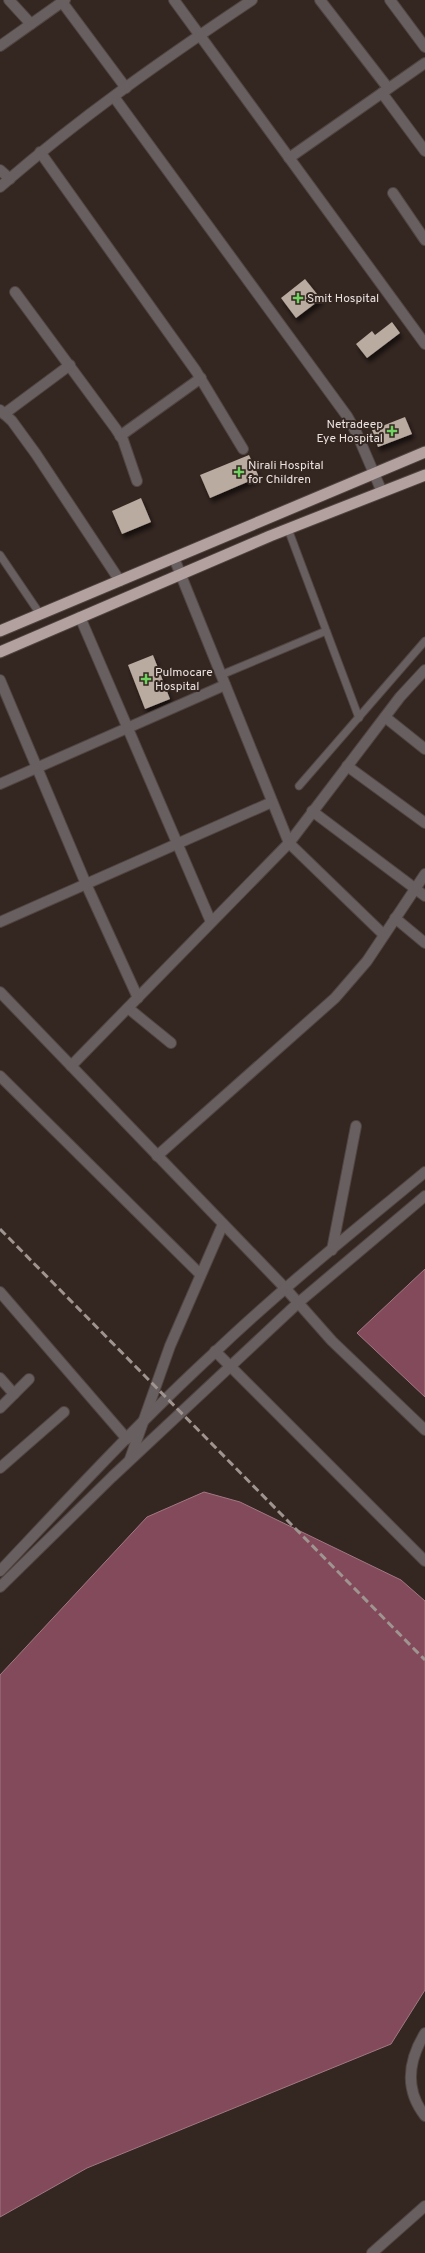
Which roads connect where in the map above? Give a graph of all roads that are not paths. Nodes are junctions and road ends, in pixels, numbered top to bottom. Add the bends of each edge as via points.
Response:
1 (9, 0) edge
2 (174, 0) edge
3 (252, 0) edge
4 (320, 0) edge
5 (390, 0) edge
6 (63, 1) edge
7 (31, 24) junction
8 (199, 36) junction
9 (0, 46) edge
10 (425, 48) edge
11 (425, 63) edge
12 (126, 88) junction
13 (385, 91) junction
14 (114, 97) junction
15 (425, 151) edge
16 (40, 152) junction
17 (288, 158) junction
18 (0, 170) edge
19 (10, 179) junction
20 (0, 187) edge
21 (393, 193) dead end
22 (425, 240) edge
23 (15, 292) dead end
24 (425, 344) edge
25 (70, 365) junction
26 (201, 378) junction
27 (2, 412) edge
28 (120, 436) junction
29 (243, 449) dead end
30 (425, 452) edge
31 (374, 473) junction
32 (425, 475) edge
33 (137, 481) dead end
34 (382, 492) junction
35 (288, 529) junction
36 (0, 555) edge
37 (174, 558) junction
38 (180, 574) junction
39 (120, 581) junction
40 (40, 614) junction
41 (80, 617) junction
42 (0, 631) edge
43 (326, 631) junction
44 (425, 641) edge
45 (0, 652) edge
46 (425, 670) edge
47 (221, 675) junction
48 (0, 680) edge
49 (421, 681) edge
50 (225, 686) junction
51 (385, 717) junction
52 (359, 718) junction
53 (128, 728) junction
54 (425, 749) edge
55 (347, 766) junction
56 (37, 768) junction
57 (0, 784) edge
58 (299, 786) dead end
59 (272, 802) junction
60 (312, 811) junction
61 (425, 823) edge
62 (289, 843) junction
63 (178, 844) junction
64 (425, 874) edge
65 (86, 884) junction
66 (414, 889) junction
67 (425, 896) edge
68 (395, 918) junction
69 (0, 922) edge
70 (211, 922) junction
71 (384, 935) junction
72 (425, 943) edge
73 (0, 992) edge
74 (138, 998) junction
75 (128, 1008) junction
76 (171, 1043) dead end
77 (71, 1066) junction
78 (0, 1076) edge
79 (356, 1126) dead end
80 (157, 1156) junction
81 (425, 1172) edge
82 (425, 1196) edge
83 (223, 1224) junction
84 (332, 1250) junction
85 (200, 1274) junction
86 (286, 1289) junction
87 (0, 1292) edge
88 (298, 1303) junction
89 (215, 1351) junction
90 (229, 1367) junction
91 (0, 1378) edge
92 (30, 1378) dead end
93 (14, 1394) junction
94 (0, 1408) edge
95 (64, 1412) dead end
96 (144, 1419) junction
97 (425, 1430) edge
98 (127, 1439) junction
99 (130, 1459) junction
100 (0, 1468) edge
101 (425, 1562) edge
102 (0, 1571) edge
103 (0, 1587) edge
104 (425, 2033) edge
105 (425, 2116) edge
106 (425, 2206) edge
107 (372, 2253) edge

1 - 7 street
2 - 8 street
3 - 8 street
4 - 13 street
5 - 10 street
6 - 7 street
6 - 12 street
7 - 9 street
8 - 12 street
8 - 17 street
11 - 13 street
12 - 14 street
13 - 15 street
13 - 17 street
14 - 16 street
14 - 31 street via 347,416
16 - 19 street
16 - 26 street
17 - 24 street
18 - 19 street
19 - 20 street
21 - 22 street
23 - 25 street
25 - 27 street
25 - 28 street
26 - 28 street
26 - 29 street
27 - 39 street via 36,454
28 - 33 street
30 - 31 highway
31 - 34 street
31 - 37 highway
32 - 34 highway
34 - 35 highway
35 - 38 highway
35 - 43 lane
36 - 40 lane
37 - 38 street
37 - 39 highway
38 - 41 highway
38 - 47 street
39 - 40 highway
40 - 42 highway
41 - 45 highway
41 - 53 street
43 - 47 lane
43 - 52 lane
44 - 52 lane
46 - 49 street
47 - 50 street
48 - 56 street
49 - 51 street
50 - 53 street
50 - 59 street
51 - 54 street
51 - 55 street
52 - 58 lane
53 - 56 street
53 - 63 street
55 - 60 street
55 - 61 street
56 - 57 street
56 - 65 street
59 - 62 street
59 - 63 street
60 - 62 street
60 - 66 street
62 - 70 street
62 - 71 street
63 - 65 street
63 - 70 street
64 - 66 street
65 - 69 street
65 - 74 street
66 - 67 street
66 - 68 street
68 - 71 street
68 - 72 street
70 - 74 street
71 - 80 street via 367,961 335,998
73 - 77 street
74 - 75 street
75 - 76 street
75 - 77 street
77 - 80 street
78 - 85 street
79 - 84 street
80 - 83 street
81 - 84 street
82 - 88 street
83 - 85 street
83 - 86 street
84 - 86 street
85 - 96 street via 170,1346
86 - 88 street
86 - 89 street
87 - 98 street
88 - 90 street
88 - 97 street via 332,1341
89 - 90 street
89 - 96 street
90 - 99 street
90 - 101 street
91 - 93 street
92 - 93 street
93 - 94 street
95 - 100 street
96 - 98 street
96 - 99 street
98 - 102 street via 79,1486
99 - 103 street
104 - 105 street via 417,2046 410,2067 410,2085 418,2107
106 - 107 street

